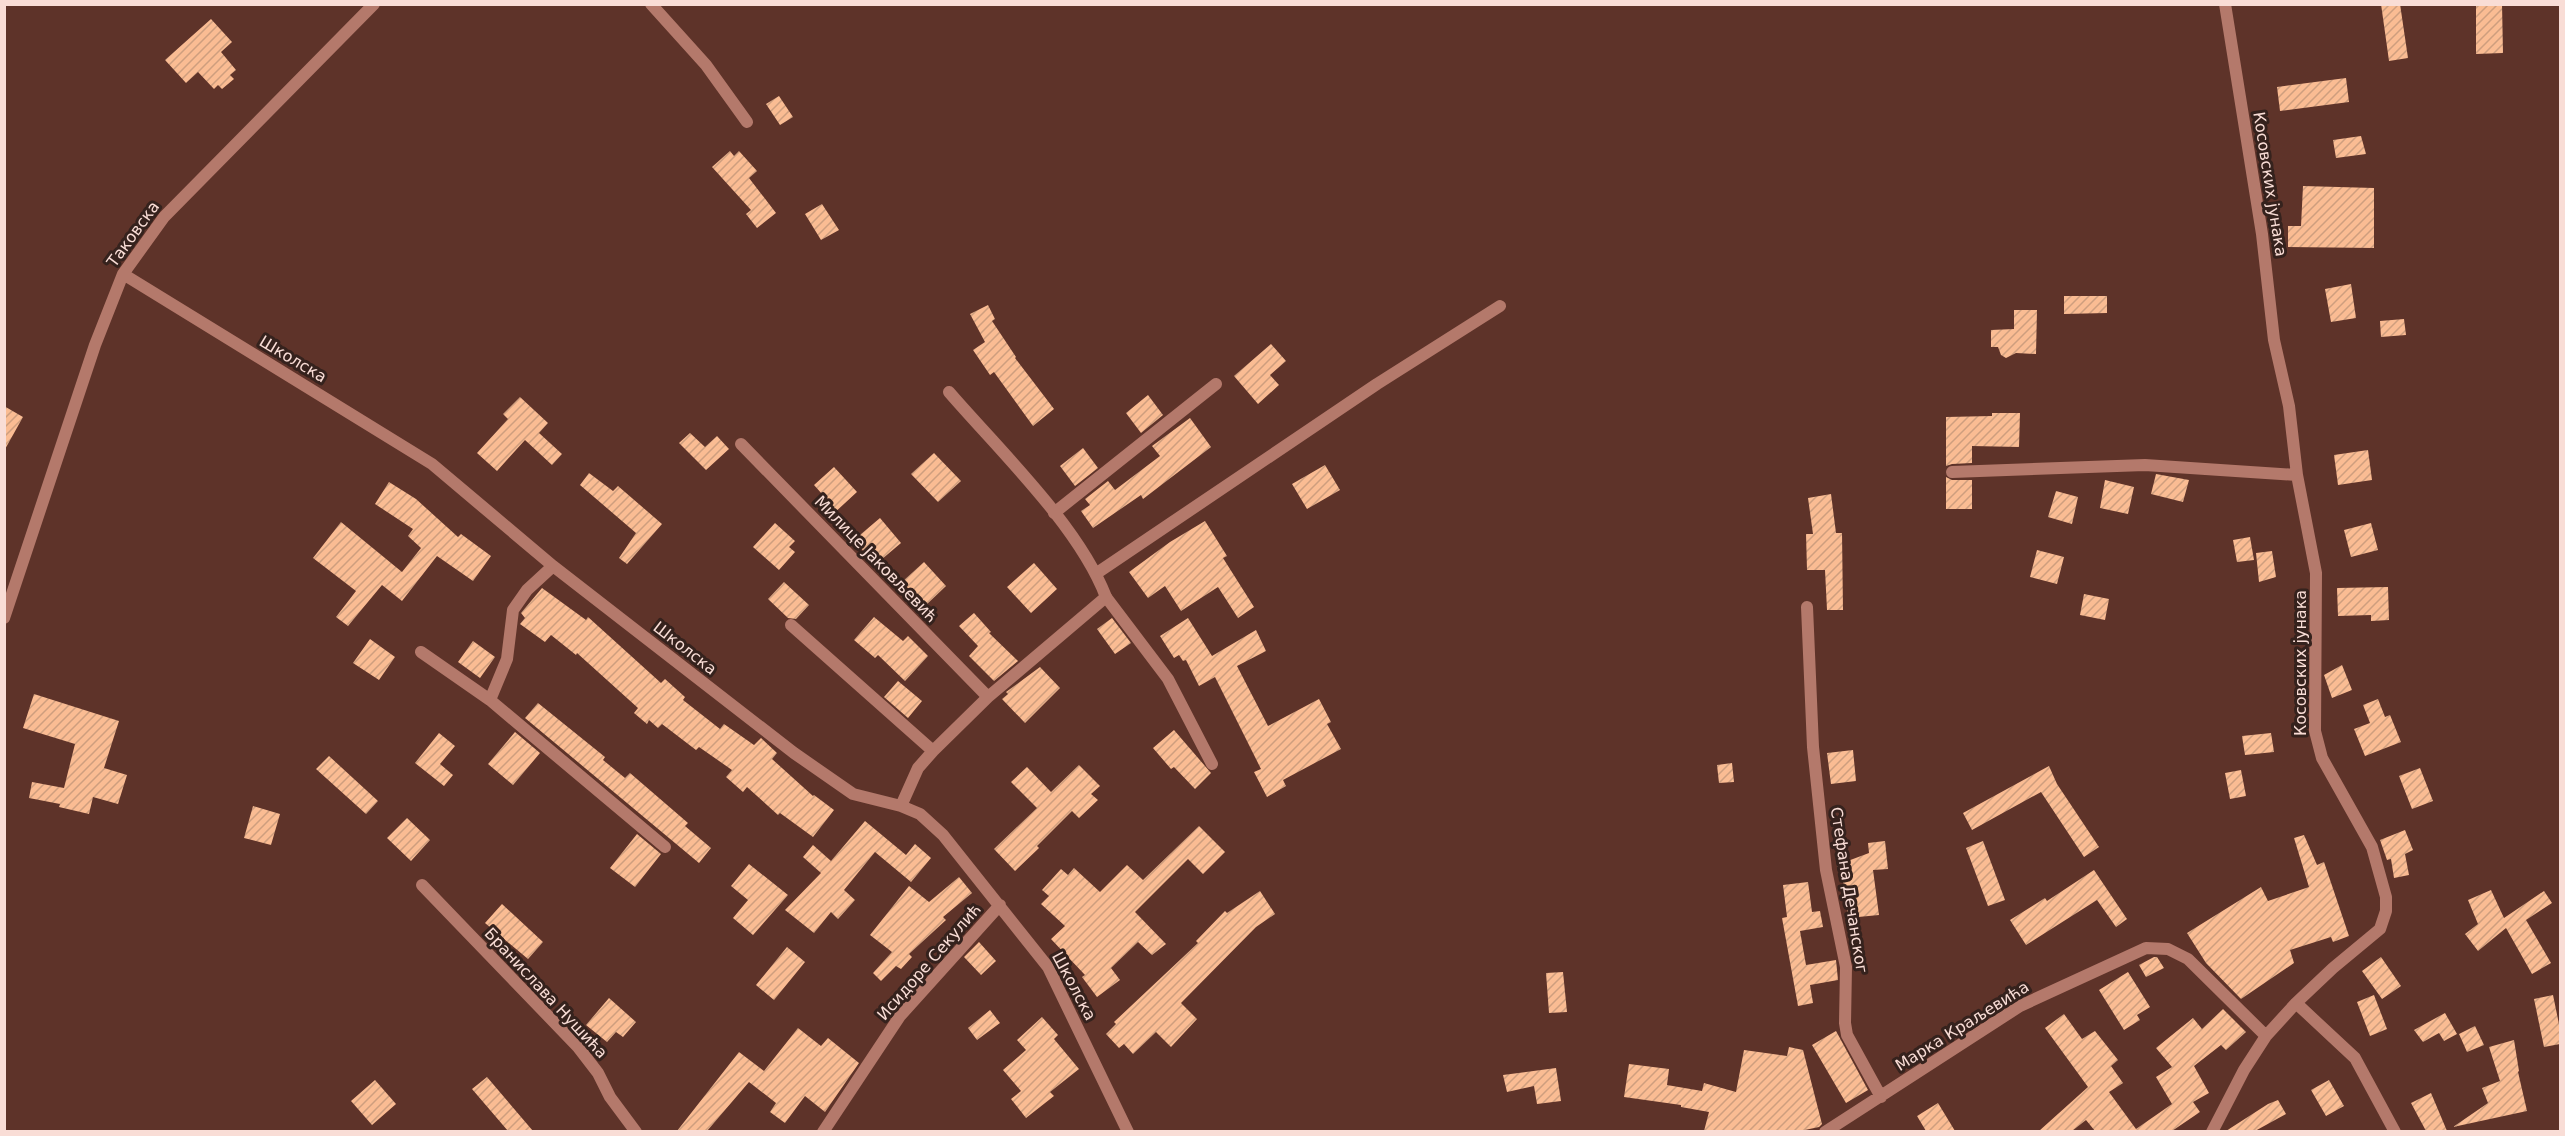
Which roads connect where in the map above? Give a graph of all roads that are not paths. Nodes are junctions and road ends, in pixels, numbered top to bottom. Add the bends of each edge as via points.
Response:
1 (374, 4) edge
2 (651, 4) edge
3 (2225, 4) edge
4 (747, 122) dead end
5 (123, 274) junction
6 (1500, 306) dead end
7 (1216, 384) dead end
8 (949, 392) dead end
9 (741, 444) dead end
10 (1952, 472) dead end
11 (2297, 476) junction
12 (1054, 513) junction
13 (553, 566) junction
14 (1097, 573) junction
15 (1106, 597) junction
16 (1807, 607) dead end
17 (4, 618) edge
18 (790, 625) dead end
19 (421, 652) dead end
20 (988, 697) junction
21 (490, 700) junction
22 (933, 751) junction
23 (1212, 764) dead end
24 (901, 806) junction
25 (664, 847) dead end
26 (422, 885) dead end
27 (1000, 905) junction
28 (2296, 1003) junction
29 (2266, 1036) junction
30 (1881, 1097) junction
31 (636, 1131) edge
32 (823, 1131) edge
33 (1128, 1131) edge
34 (1825, 1131) edge
35 (2212, 1131) edge
36 (2395, 1131) edge

1 - 5 street, Таковска via 164,217
2 - 4 street via 706,66
3 - 11 street, Косовских јунака
5 - 13 street, Школска via 432,464
5 - 17 street, Таковска via 95,345
6 - 14 street
7 - 12 street
8 - 12 street
9 - 20 street, Милице Јаковљевић
10 - 11 street via 2145,465
11 - 28 street, Косовских јунака via 2316,573 2314,718 2318,746 2372,847 2386,911 2380,929
12 - 14 street
13 - 21 street via 516,605 507,659
13 - 24 street, Школска via 845,789 867,799
14 - 15 street
15 - 20 street
15 - 23 street via 1168,679
16 - 30 street, Стефана Дечанског via 1813,747 1826,870 1846,967 1845,1023 1847,1035
18 - 22 street
19 - 21 street
20 - 22 street
21 - 25 street
22 - 24 street via 918,768
24 - 27 street, Школска via 920,814 943,835
26 - 31 street, Бранислава Нушића via 578,1047
27 - 32 street, Исидоре Секулић via 900,1016
27 - 33 street, Школска via 1048,967
28 - 29 street, Косовских јунака
28 - 36 street via 2355,1058
29 - 30 street, Марка Краљевића via 2188,959 2168,949 2146,948 2020,1006
29 - 35 street, Косовских јунака
30 - 34 street, Марка Краљевића

